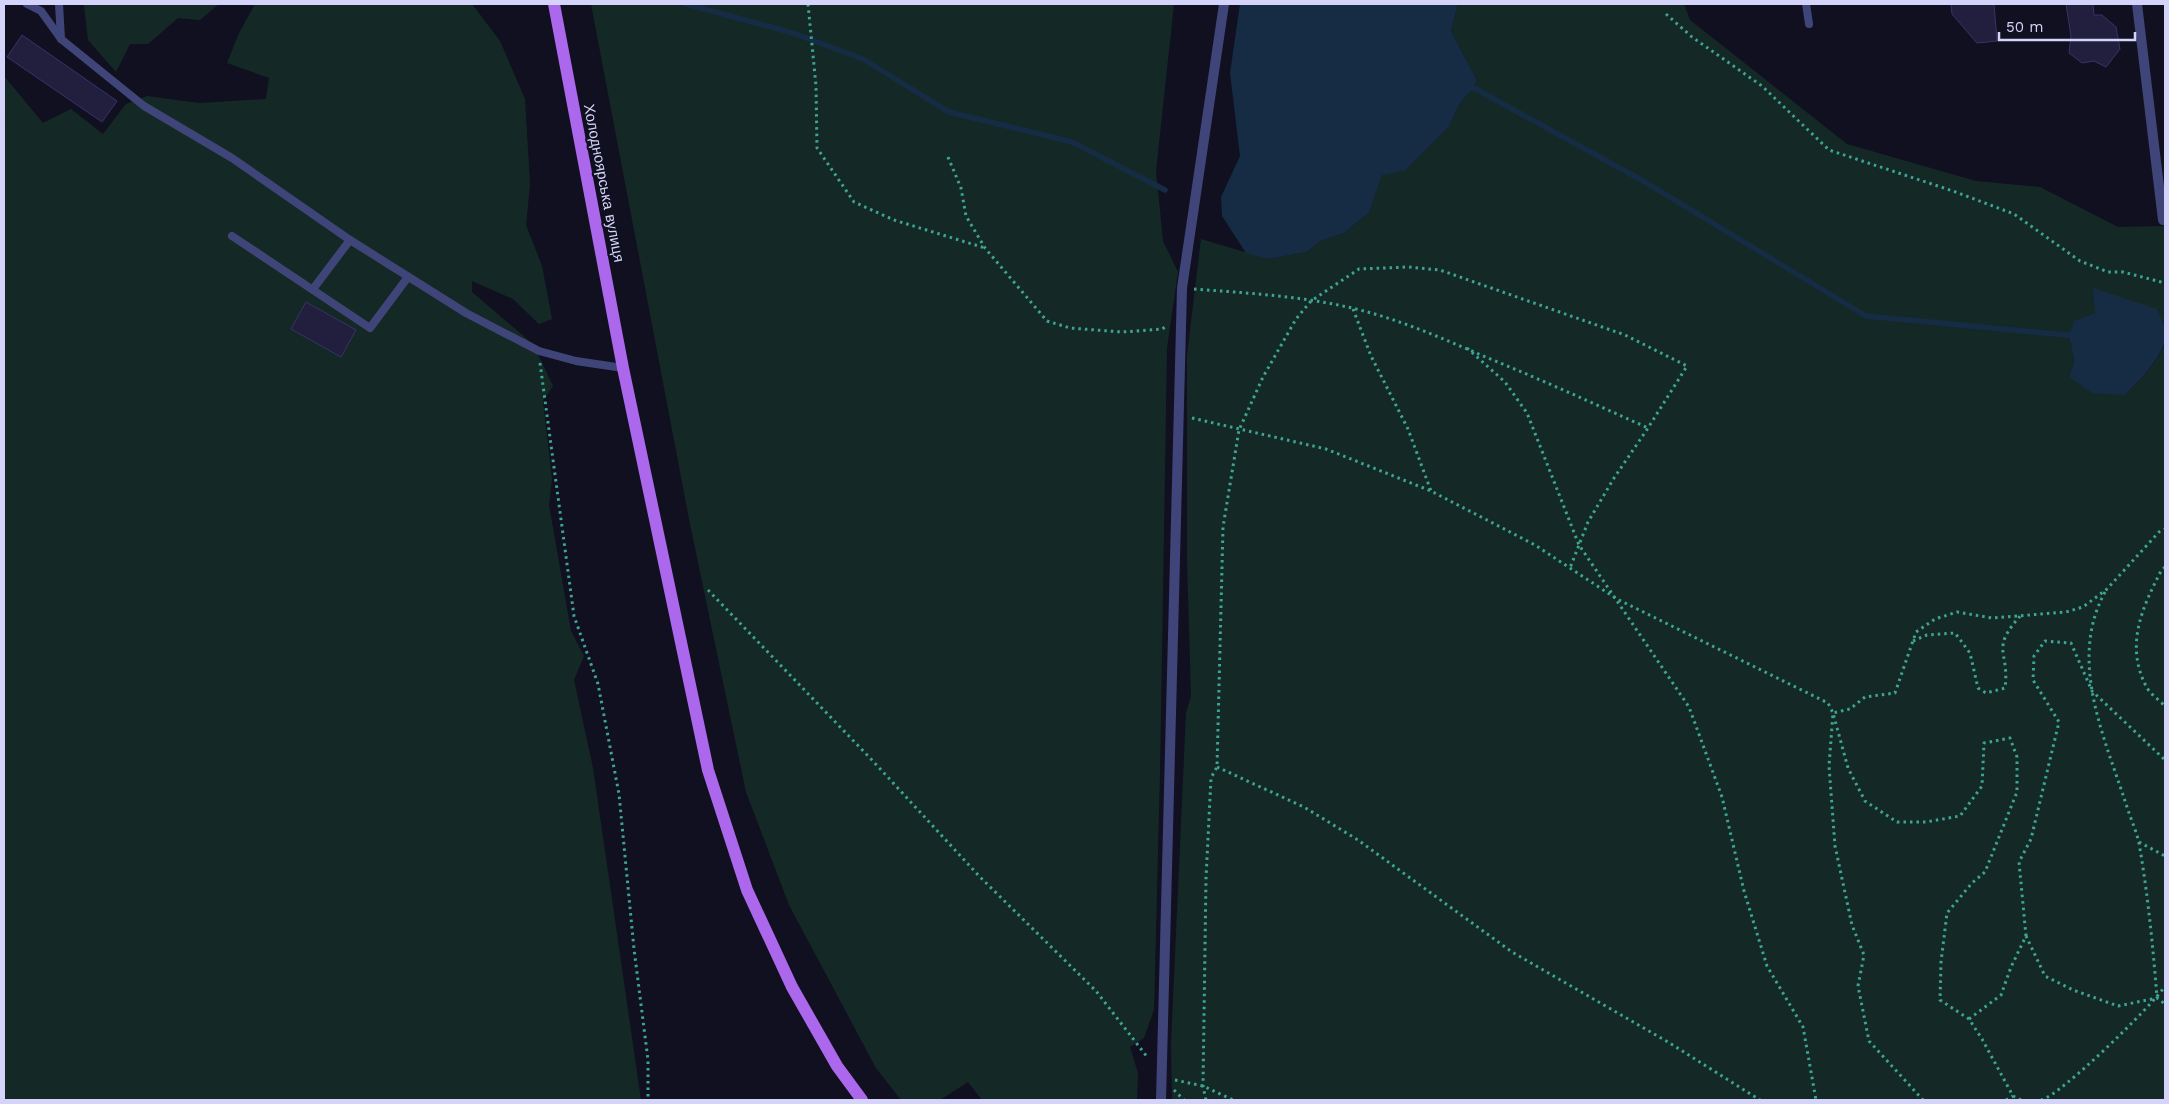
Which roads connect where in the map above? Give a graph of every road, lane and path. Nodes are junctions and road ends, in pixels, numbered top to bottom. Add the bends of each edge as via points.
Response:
1 (27, 4) edge
2 (59, 4) edge
3 (554, 4) edge
4 (808, 4) edge
5 (1224, 4) edge
6 (1806, 4) edge
7 (2136, 4) edge
8 (1666, 14) dead end
9 (1809, 24) dead end
10 (61, 39) junction
11 (948, 157) dead end
12 (2164, 222) edge
13 (232, 236) dead end
14 (350, 240) junction
15 (985, 248) junction
16 (408, 277) junction
17 (2165, 283) edge
18 (1182, 288) junction
19 (313, 289) junction
20 (1311, 301) junction
21 (1353, 308) junction
22 (1182, 317) junction
23 (1467, 348) junction
24 (539, 351) junction
25 (623, 368) junction
26 (1178, 416) junction
27 (1648, 428) junction
28 (1238, 430) junction
29 (1432, 492) junction
30 (2165, 529) edge
31 (1579, 545) junction
32 (2165, 567) edge
33 (1570, 568) junction
34 (2107, 589) junction
35 (708, 590) dead end
36 (1617, 599) junction
37 (2021, 614) junction
38 (1912, 642) junction
39 (2092, 691) junction
40 (2165, 706) edge
41 (1833, 713) junction
42 (2165, 760) edge
43 (1217, 767) junction
44 (2138, 841) junction
45 (2165, 856) edge
46 (2026, 936) junction
47 (2165, 986) edge
48 (2157, 998) junction
49 (2165, 1004) edge
50 (1969, 1019) junction
51 (1162, 1077) junction
52 (1203, 1086) junction
53 (2013, 1096) junction
54 (648, 1100) edge
55 (862, 1100) edge
56 (1161, 1100) edge
57 (1184, 1100) edge
58 (1206, 1100) edge
59 (1233, 1100) edge
60 (1760, 1100) edge
61 (1816, 1100) edge
62 (1923, 1100) edge
63 (2006, 1100) edge
64 (2021, 1100) edge
65 (2042, 1100) edge

1 - 10 lane via 40,10
2 - 10 lane
3 - 25 main road, Холодноярська вулиця
4 - 15 path via 816,86 817,148 854,202 894,220
5 - 18 street
6 - 9 lane
7 - 12 street
8 - 17 path via 1692,38 1762,86 1829,150 1953,190 2014,214 2080,261 2108,272 2123,272
10 - 14 lane via 144,106 232,158
11 - 15 path via 961,188 966,216
13 - 19 lane
14 - 16 lane
14 - 19 lane
15 - 22 path via 1047,321 1070,328 1122,332 1162,329
16 - 19 lane via 370,328
16 - 24 lane via 466,313
18 - 20 path via 1268,294
18 - 22 street
20 - 21 path
20 - 27 path via 1359,269 1408,267 1440,270 1625,335 1687,366
20 - 28 path via 1291,327
21 - 23 path
21 - 29 path via 1371,356 1408,428
22 - 26 street
23 - 27 path
23 - 31 path via 1505,382 1528,412
24 - 25 lane
24 - 54 path via 574,616 598,684 619,794 648,1060
25 - 55 main road, Холодноярська вулиця via 708,770 746,890 792,987 837,1066
26 - 28 path
26 - 51 street
27 - 31 path via 1588,522
28 - 29 path via 1326,448
28 - 43 path via 1223,526
29 - 33 path via 1535,545
30 - 34 path
31 - 33 path
31 - 36 path
32 - 40 path via 2142,606 2135,650 2146,688
33 - 36 path
34 - 37 path via 2082,607 2066,612
34 - 39 path via 2095,610 2088,659
35 - 51 path via 979,876 1096,990
36 - 41 path via 1828,703
36 - 61 path via 1688,707 1722,797 1744,891 1767,966 1803,1027
37 - 38 path via 1992,618 1957,612 1934,619 1916,632
37 - 38 path via 2006,632 2001,647 2007,676 2005,688 1994,692 1986,693 1978,688 1970,653 1955,633 1927,634
38 - 41 path via 1894,693 1865,697 1850,709
39 - 42 path
39 - 44 path via 2093,703
39 - 46 path via 2072,643 2045,641 2034,656 2033,680 2059,722 2031,839 2020,862
41 - 50 path via 1848,768 1865,801 1897,822 1926,822 1960,816 1982,786 1984,743 2010,738 2017,757 2018,792 1985,872 1972,882 1947,913 1940,1000
41 - 62 path via 1829,766 1835,846 1852,926 1864,955 1858,986 1869,1041
43 - 52 path via 1211,778 1206,878
43 - 60 path via 1304,807 1358,840 1512,952 1668,1042
44 - 45 path
44 - 48 path via 2152,935
46 - 48 path via 2045,976 2052,980 2118,1006
46 - 50 path via 2001,995
47 - 48 path
48 - 49 path
48 - 65 path via 2096,1059
50 - 53 path
51 - 52 path
51 - 56 street
51 - 57 path
52 - 58 path
52 - 59 path
53 - 63 path
53 - 64 path

